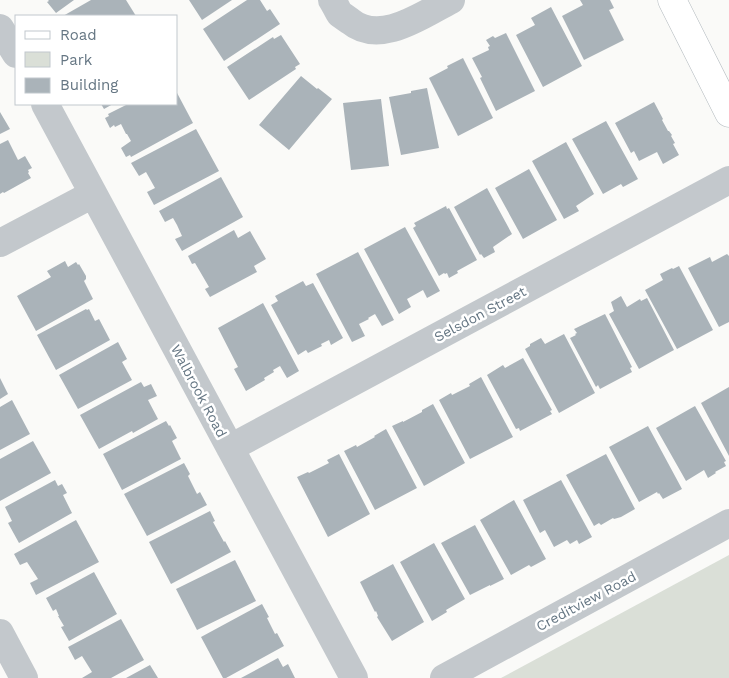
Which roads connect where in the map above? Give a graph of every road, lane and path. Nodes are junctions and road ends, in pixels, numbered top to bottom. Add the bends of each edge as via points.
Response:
1 (332, 0) edge
2 (451, 0) edge
3 (672, 0) edge
4 (0, 28) edge
5 (15, 52) edge
6 (46, 105) edge
7 (729, 113) edge
8 (729, 180) edge
9 (93, 194) junction
10 (0, 243) edge
11 (230, 448) junction
12 (729, 523) edge
13 (0, 633) edge
14 (24, 678) edge
15 (354, 678) edge
16 (444, 678) edge

1 - 2 street via 340,14 355,25 371,30 388,30 404,25
3 - 7 street
4 - 5 street
6 - 9 street, Walbrook Road
8 - 11 street, Selsdon Street
9 - 10 street
9 - 11 street, Walbrook Road
11 - 15 street, Walbrook Road
12 - 16 street, Creditview Road
13 - 14 street

